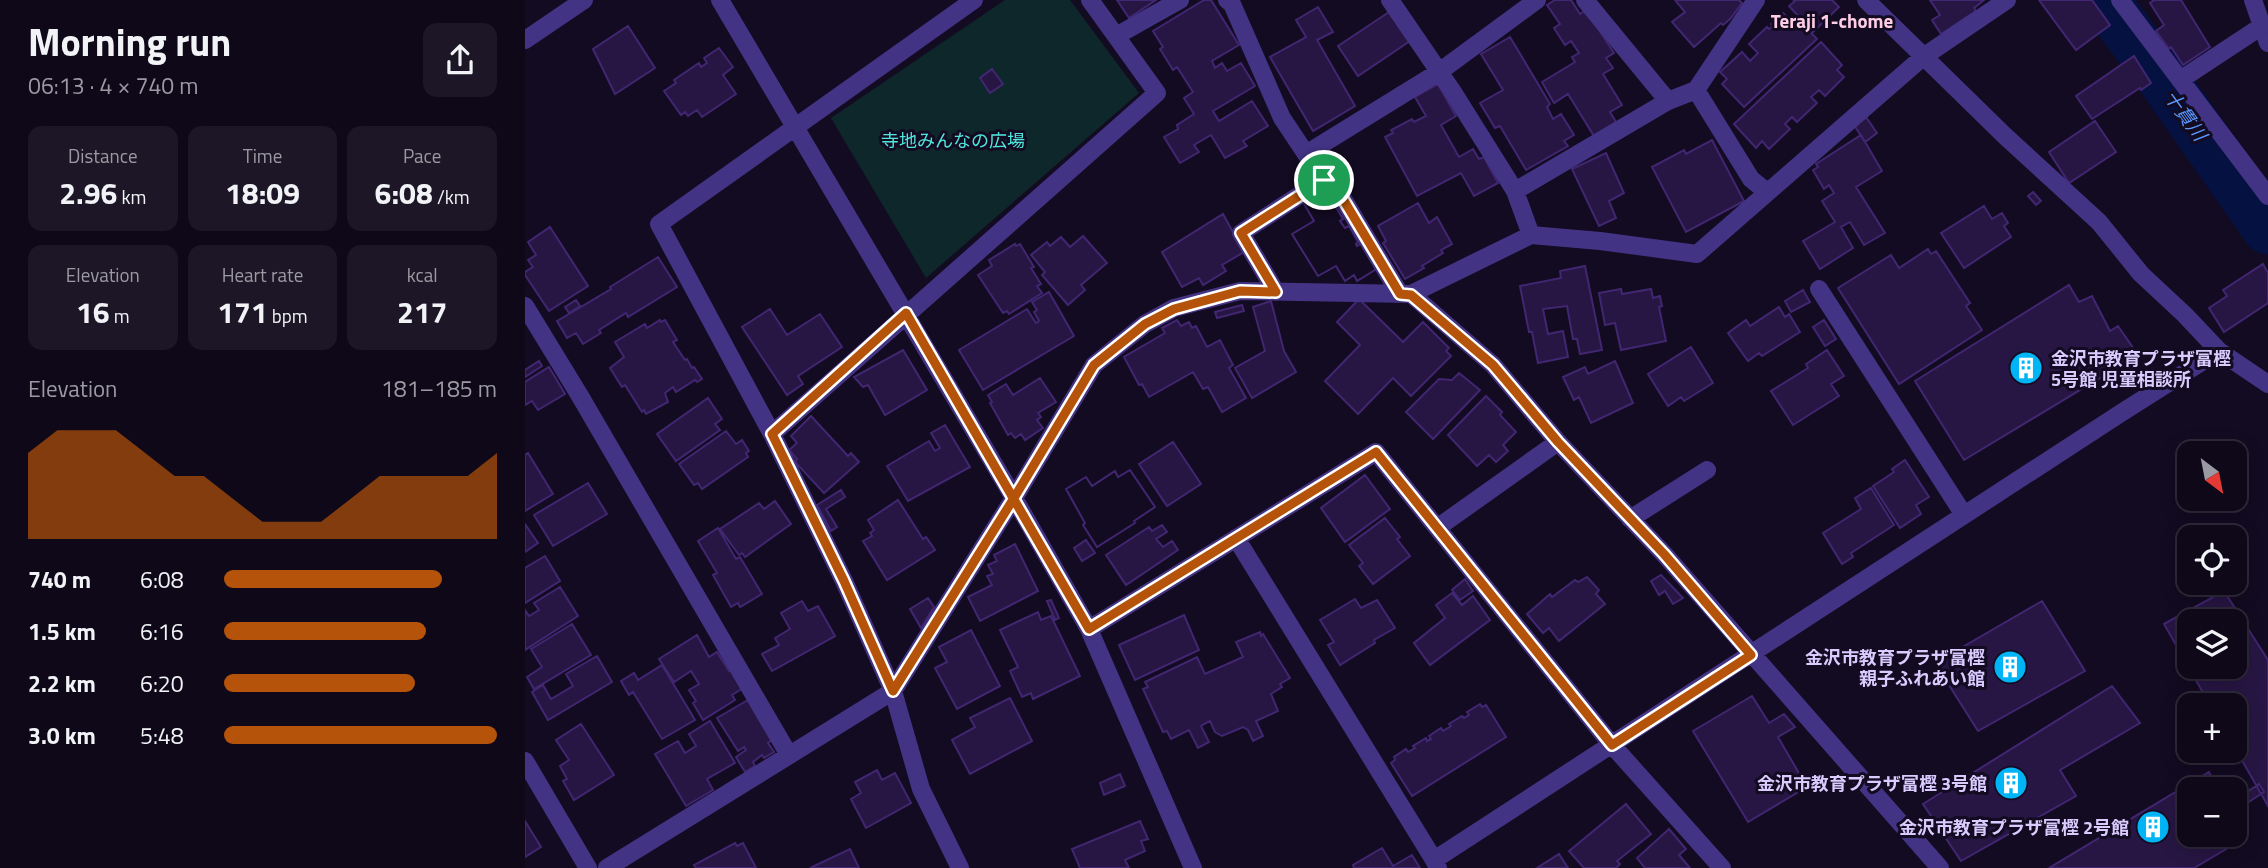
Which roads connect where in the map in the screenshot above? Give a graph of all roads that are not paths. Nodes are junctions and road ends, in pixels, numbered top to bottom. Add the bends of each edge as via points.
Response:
1 (720, 0) edge
2 (974, 0) edge
3 (1090, 0) edge
4 (1180, 0) edge
5 (1227, 0) edge
6 (1390, 0) edge
7 (1537, 0) edge
8 (1585, 0) edge
9 (1756, 0) edge
10 (1866, 0) edge
11 (2007, 0) edge
12 (2120, 0) edge
13 (2253, 0) edge
14 (579, 1) edge
15 (1116, 36) junction
16 (2266, 36) edge
17 (525, 40) edge
18 (1923, 57) junction
19 (1439, 72) junction
20 (2180, 80) junction
21 (1696, 90) junction
22 (1668, 101) junction
23 (796, 126) junction
24 (1306, 154) junction
25 (1324, 180) junction
26 (1515, 191) junction
27 (1767, 192) junction
28 (2268, 196) edge
29 (1531, 235) junction
30 (1819, 289) dead end
31 (1276, 292) junction
32 (1406, 294) junction
33 (525, 306) edge
34 (906, 313) junction
35 (2219, 351) junction
36 (2268, 384) edge
37 (772, 434) junction
38 (1558, 442) junction
39 (1707, 470) dead end
40 (1014, 498) junction
41 (1964, 515) junction
42 (1630, 519) junction
43 (1437, 527) junction
44 (1236, 538) junction
45 (1089, 629) junction
46 (1751, 655) junction
47 (893, 691) junction
48 (1612, 745) junction
49 (789, 755) junction
50 (525, 761) edge
51 (1436, 864) edge
52 (588, 868) edge
53 (607, 868) edge
54 (960, 868) edge
55 (1193, 868) edge
56 (1722, 868) edge
57 (1940, 868) edge

1 - 23 street
2 - 23 street
3 - 15 street
4 - 15 street
5 - 24 street via 1282,118
6 - 19 street
7 - 19 street
8 - 22 street
9 - 21 street
10 - 18 street
11 - 18 street
12 - 20 street
13 - 16 street
14 - 17 street
15 - 34 street via 1157,93
16 - 20 street
18 - 27 street
18 - 35 street via 2099,222 2141,274
19 - 24 street
19 - 26 street
20 - 28 street
21 - 22 street
21 - 27 street via 1751,179
22 - 26 street
23 - 34 street
23 - 37 street via 659,224
24 - 25 street
25 - 31 street via 1241,233
25 - 32 street via 1330,190 1340,194
26 - 29 street
27 - 29 street via 1697,254
29 - 32 street
30 - 41 street
31 - 32 street
31 - 40 street via 1240,291 1174,309 1145,324 1094,365
32 - 38 street via 1493,365
33 - 49 street
34 - 37 street
34 - 40 street
35 - 36 street
35 - 41 street
37 - 47 street
38 - 42 street
38 - 43 street
39 - 42 street
40 - 45 street
40 - 47 street
41 - 46 street
42 - 46 street
43 - 44 street via 1376,452
43 - 48 street
44 - 45 street
44 - 51 street
45 - 55 street
46 - 48 street
46 - 57 street
47 - 49 street
47 - 54 street via 921,789
48 - 51 street
48 - 56 street
49 - 53 street
50 - 52 street

